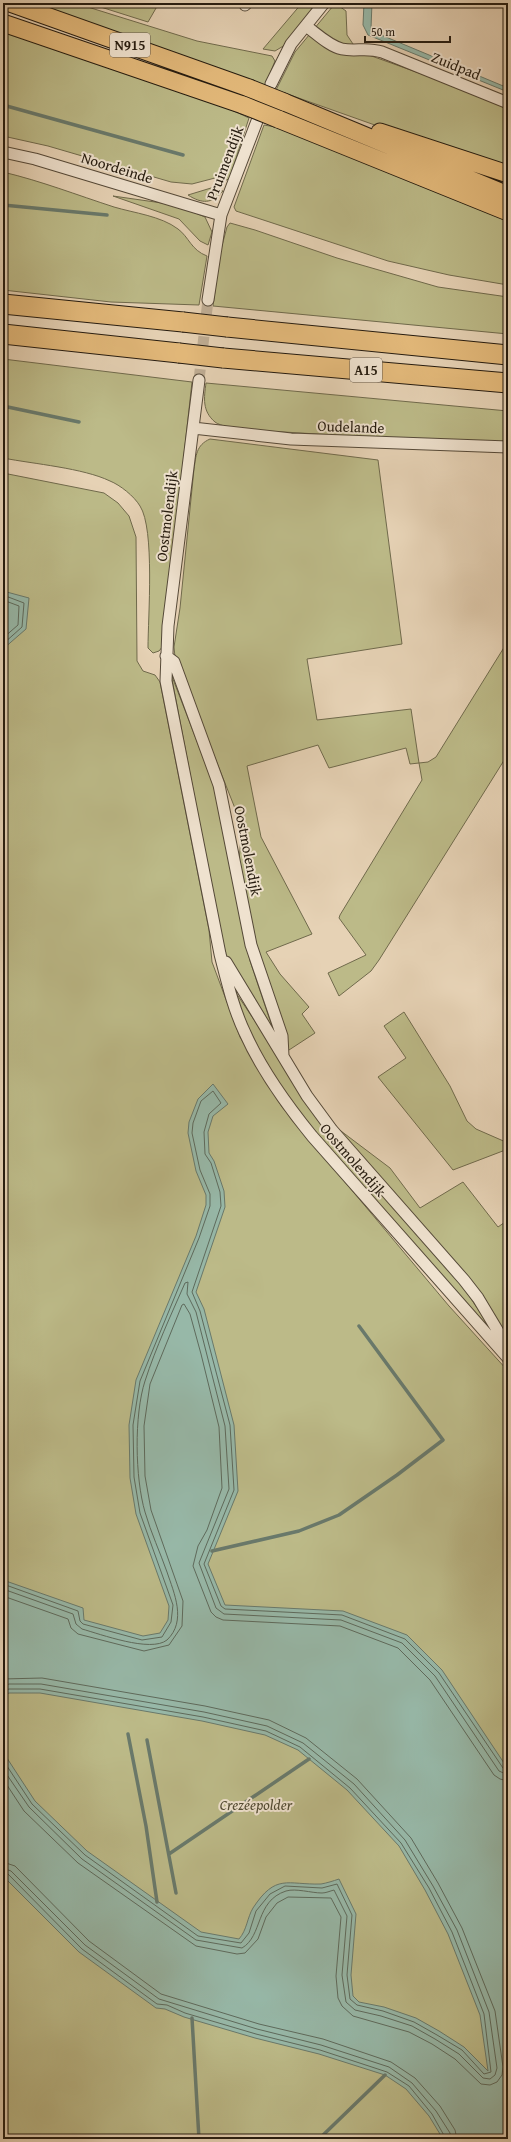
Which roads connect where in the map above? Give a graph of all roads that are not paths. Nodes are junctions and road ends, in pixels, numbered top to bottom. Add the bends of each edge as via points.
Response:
1 (10, 3) edge
2 (324, 3) edge
3 (3, 23) edge
4 (306, 26) junction
5 (271, 84) dead end
6 (284, 102) junction
7 (508, 103) edge
8 (257, 121) dead end
9 (3, 152) edge
10 (508, 174) edge
11 (508, 195) edge
12 (508, 212) edge
13 (221, 215) junction
14 (208, 300) tunnel mouth
15 (3, 304) edge
16 (3, 334) edge
17 (508, 355) edge
18 (199, 380) tunnel mouth
19 (508, 383) edge
20 (193, 428) junction
21 (508, 447) edge
22 (166, 656) junction
23 (220, 954) junction
24 (284, 1058) junction
25 (508, 1348) edge
26 (508, 1358) edge

1 - 6 main road, N915, bridge
2 - 4 street
3 - 12 main road, N915, bridge via 243,105
4 - 5 street via 291,44
4 - 7 street, Zuidpad via 334,46 355,50 369,48 382,52
6 - 10 main road, N915
6 - 11 main road, N915
8 - 13 street, Pruimendijk
9 - 13 street, Noordeinde via 35,159
13 - 14 street
15 - 17 highway, A15, bridge
16 - 19 highway, A15, bridge via 223,358
18 - 20 street, Oostmolendijk
20 - 21 street, Oudelande via 291,439
20 - 22 street, Oostmolendijk
22 - 23 street, Oostmolendijk via 166,681
22 - 24 street, Oostmolendijk via 174,662 219,785 251,945 282,1036
23 - 24 street, Oostmolendijk
23 - 26 street, Oostmolendijk via 244,1032 262,1067 286,1104
24 - 25 street, Oostmolendijk via 332,1130 474,1292

